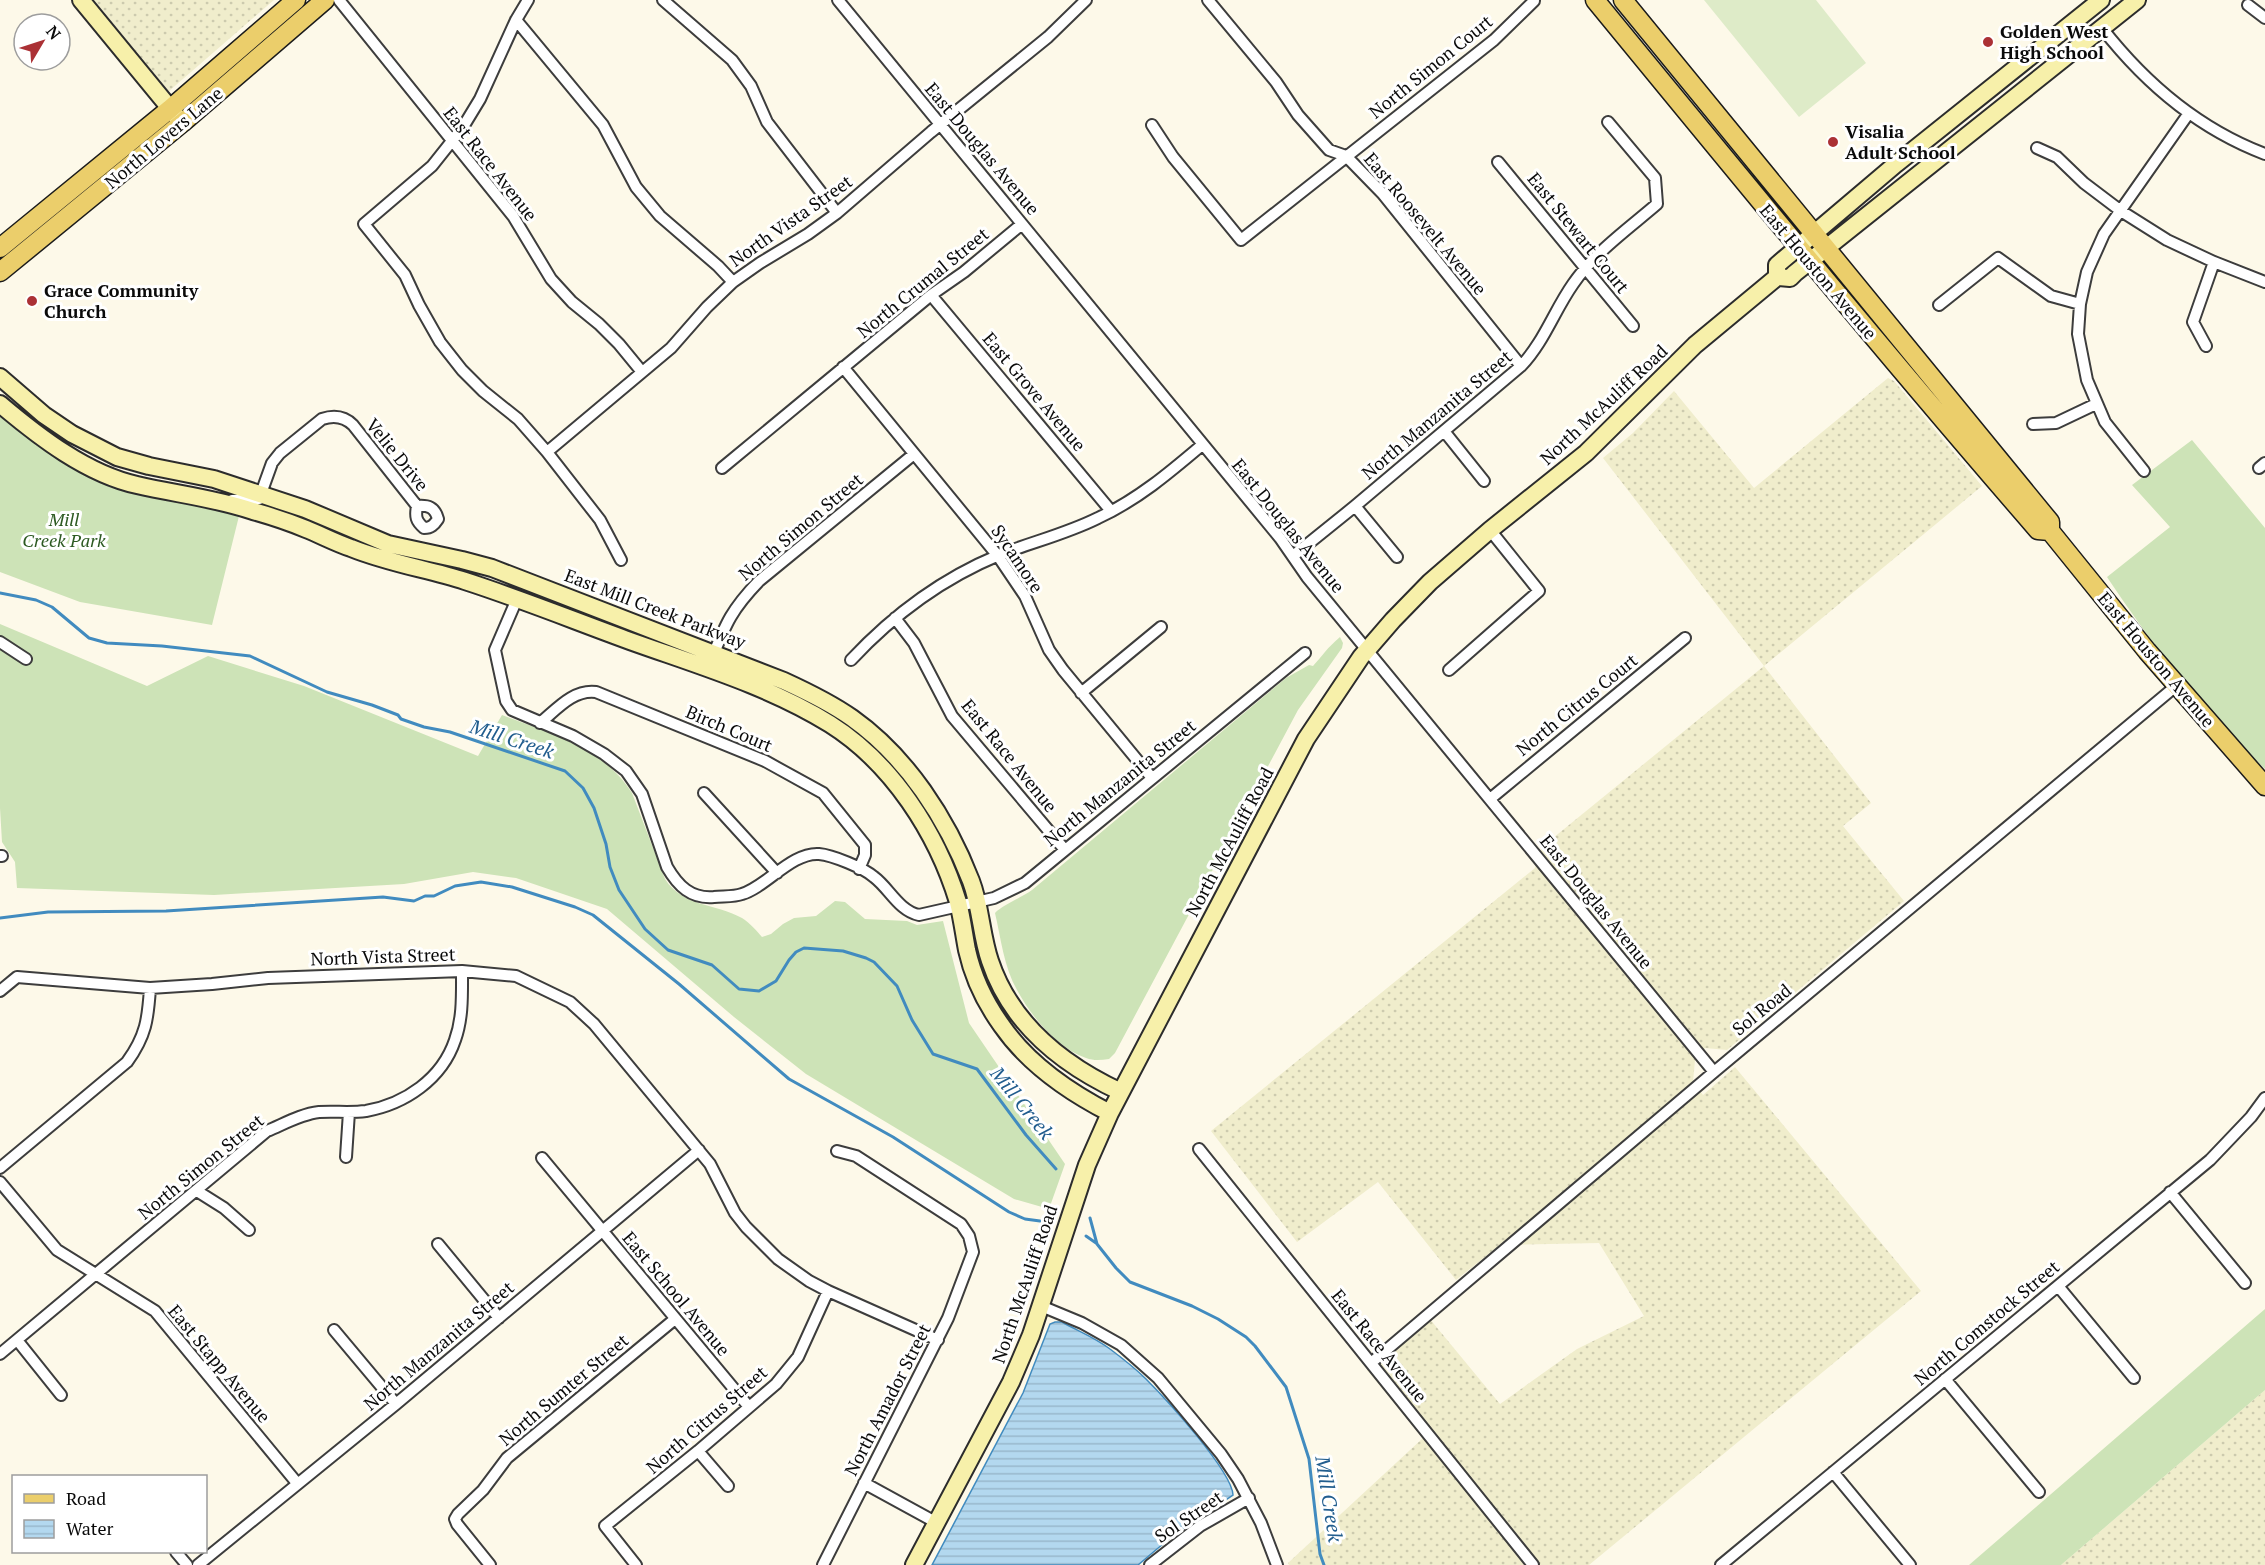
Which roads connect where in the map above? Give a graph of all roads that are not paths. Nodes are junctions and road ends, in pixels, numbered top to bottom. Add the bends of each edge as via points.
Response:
1 (81, 0) edge
2 (296, 0) edge
3 (325, 0) edge
4 (339, 0) edge
5 (528, 0) edge
6 (663, 0) edge
7 (838, 0) edge
8 (1086, 0) edge
9 (1208, 0) edge
10 (1595, 0) edge
11 (1623, 0) edge
12 (2101, 0) edge
13 (2137, 0) edge
14 (1534, 1) edge
15 (2248, 5) dead end
16 (2265, 18) edge
17 (516, 20) junction
18 (2102, 28) junction
19 (170, 109) junction
20 (2189, 113) junction
21 (182, 123) junction
22 (1608, 123) dead end
23 (940, 124) junction
24 (1152, 125) dead end
25 (453, 141) junction
26 (2037, 148) dead end
27 (2265, 154) edge
28 (1346, 156) junction
29 (1498, 162) dead end
30 (2121, 211) junction
31 (837, 213) junction
32 (1022, 224) junction
33 (1815, 233) junction
34 (0, 248) edge
35 (1798, 248) junction
36 (1827, 248) junction
37 (1810, 262) junction
38 (2214, 262) junction
39 (1586, 268) junction
40 (0, 272) edge
41 (1777, 278) junction
42 (733, 282) junction
43 (2265, 282) edge
44 (931, 295) junction
45 (2080, 304) junction
46 (1939, 305) dead end
47 (1632, 326) dead end
48 (2206, 346) dead end
49 (1521, 366) junction
50 (843, 367) junction
51 (642, 372) junction
52 (0, 377) edge
53 (0, 404) edge
54 (2096, 404) junction
55 (2034, 424) dead end
56 (1444, 431) junction
57 (1202, 445) junction
58 (547, 452) junction
59 (914, 454) junction
60 (722, 468) dead end
61 (2144, 471) dead end
62 (1484, 481) dead end
63 (261, 495) junction
64 (216, 500) junction
65 (417, 506) dead end
66 (1355, 506) junction
67 (1111, 511) junction
68 (1490, 530) junction
69 (2050, 531) junction
70 (998, 556) junction
71 (1293, 556) junction
72 (1397, 557) dead end
73 (621, 560) dead end
74 (517, 599) junction
75 (895, 618) junction
76 (1161, 627) dead end
77 (1685, 638) dead end
78 (0, 642) edge
79 (1367, 649) junction
80 (714, 652) junction
81 (1305, 653) dead end
82 (26, 660) dead end
83 (851, 660) dead end
84 (707, 669) junction
85 (1449, 670) dead end
86 (2176, 686) junction
87 (1081, 693) junction
88 (540, 723) junction
89 (1152, 778) junction
90 (2265, 786) edge
91 (704, 793) dead end
92 (1490, 798) junction
93 (1065, 850) junction
94 (859, 869) junction
95 (777, 873) junction
96 (977, 902) junction
97 (959, 907) junction
98 (462, 971) junction
99 (150, 988) junction
100 (0, 991) edge
101 (1714, 1071) junction
102 (1121, 1092) junction
103 (2265, 1098) edge
104 (349, 1112) junction
105 (1110, 1113) junction
106 (1199, 1149) dead end
107 (699, 1150) junction
108 (837, 1151) dead end
109 (346, 1157) dead end
110 (542, 1158) dead end
111 (0, 1168) edge
112 (0, 1182) edge
113 (197, 1191) junction
114 (2170, 1192) junction
115 (249, 1230) dead end
116 (602, 1231) junction
117 (438, 1244) dead end
118 (95, 1273) junction
119 (2245, 1283) dead end
120 (2058, 1287) junction
121 (828, 1292) junction
122 (1041, 1306) junction
123 (500, 1318) junction
124 (675, 1319) junction
125 (334, 1330) dead end
126 (17, 1340) junction
127 (938, 1340) junction
128 (0, 1354) edge
129 (1371, 1363) junction
130 (2134, 1378) dead end
131 (1945, 1379) junction
132 (62, 1395) dead end
133 (396, 1404) junction
134 (749, 1407) junction
135 (698, 1451) junction
136 (1833, 1472) junction
137 (297, 1483) junction
138 (864, 1483) junction
139 (728, 1486) dead end
140 (2039, 1491) dead end
141 (1249, 1498) junction
142 (937, 1523) junction
143 (178, 1553) edge
144 (187, 1565) edge
145 (198, 1565) edge
146 (490, 1565) edge
147 (636, 1565) edge
148 (823, 1565) edge
149 (914, 1565) edge
150 (1150, 1565) edge
151 (1277, 1565) edge
152 (1533, 1565) edge
153 (1721, 1565) edge
154 (1910, 1565) edge

1 - 19 street
2 - 19 main road, North Lovers Lane
3 - 21 main road, North Lovers Lane
4 - 25 street, East Race Avenue
5 - 17 street
6 - 31 street via 732,60 751,86 772,128
7 - 23 street, East Douglas Avenue
8 - 23 street, North Vista Street via 1048,37
9 - 28 street, East Roosevelt Avenue via 1276,82 1298,115 1329,150
10 - 35 main road, East Houston Avenue
11 - 33 main road, East Houston Avenue
12 - 33 street, North McAuliff Road
13 - 18 street, North McAuliff Road
14 - 28 street, North Simon Court via 1494,40
15 - 16 street
17 - 25 street via 480,99
17 - 42 street via 603,125 636,187 660,216
18 - 20 street via 2127,59
18 - 36 street, North McAuliff Road
19 - 21 street
19 - 34 main road, North Lovers Lane
20 - 27 street via 2222,135
20 - 30 street
21 - 40 main road, North Lovers Lane
22 - 39 street, North Manzanita Street via 1655,178 1657,204
23 - 31 street, North Vista Street
23 - 32 street, East Douglas Avenue
24 - 28 street via 1241,240
25 - 51 street, East Race Avenue via 513,216 551,279 619,344
25 - 58 street via 432,166 364,224 405,275 440,342 462,370 518,419
26 - 30 street via 2057,158
28 - 49 street, East Roosevelt Avenue via 1383,194
29 - 39 street, East Stewart Court
30 - 38 street
30 - 45 street via 2096,250
31 - 42 street, North Vista Street
32 - 44 street, North Crumal Street
32 - 57 street, East Douglas Avenue
33 - 35 street, North McAuliff Road
33 - 36 main road, East Houston Avenue
35 - 37 main road, East Houston Avenue
35 - 41 street, North McAuliff Road via 1777,265
36 - 37 street, North McAuliff Road
36 - 69 main road, East Houston Avenue via 2050,522
37 - 41 street, North McAuliff Road via 1790,278
37 - 69 main road, East Houston Avenue via 2038,530
38 - 43 street
38 - 48 street via 2193,322
39 - 47 street, East Stewart Court
39 - 49 street, North Manzanita Street
41 - 68 street, North McAuliff Road via 1695,345 1586,453
42 - 51 street, North Vista Street via 671,348
44 - 50 street, North Crumal Street
44 - 67 street, East Grove Avenue
45 - 46 street via 2051,296 1998,258
45 - 54 street via 2081,357
49 - 56 street, North Manzanita Street
50 - 59 street, Sycamore
50 - 60 street, North Crumal Street
51 - 58 street, North Vista Street
52 - 63 street, East Mill Creek Parkway via 72,434 108,453
53 - 64 street, East Mill Creek Parkway via 67,455 104,474 134,485
54 - 55 street via 2056,423
54 - 61 street via 2105,422
56 - 62 street
56 - 66 street, North Manzanita Street
57 - 67 street via 1146,490
57 - 71 street, East Douglas Avenue
58 - 73 street via 600,520
59 - 70 street, Sycamore
59 - 80 street, North Simon Street via 759,581 728,618
63 - 64 street via 257,500
63 - 65 street, Velie Drive via 272,463 280,453 329,416 340,417 352,425
63 - 80 street, East Mill Creek Parkway via 305,508 388,544 492,568
64 - 74 street, East Mill Creek Parkway via 305,528 371,555
66 - 71 street, North Manzanita Street
66 - 72 street
67 - 70 street via 1069,531
68 - 79 street, North McAuliff Road via 1418,593
68 - 85 street via 1539,591
69 - 86 main road, East Houston Avenue
70 - 75 street via 941,584
70 - 87 street, Sycamore via 1025,596 1049,650
71 - 79 street, East Douglas Avenue
74 - 84 street, East Mill Creek Parkway
74 - 88 street, North Manzanita Street via 495,650 506,701 512,710
75 - 83 street
75 - 93 street, East Race Avenue via 914,643 952,716
76 - 87 street
77 - 92 street, North Citrus Court
78 - 82 street
79 - 92 street, East Douglas Avenue
79 - 102 street, North McAuliff Road via 1306,739
80 - 84 street, North Simon Street
80 - 96 street, East Mill Creek Parkway via 825,700 879,739 937,811
81 - 89 street, North Manzanita Street
84 - 97 street, East Mill Creek Parkway via 807,711 833,726 876,762 930,834
86 - 90 main road, East Houston Avenue
86 - 101 street, Sol Road
87 - 89 street, Sycamore
88 - 94 street, Birch Court via 575,695 596,692 765,761 823,793 866,845
88 - 95 street, North Manzanita Street via 573,736 626,771 642,794 667,867 687,892 707,898 742,894
89 - 93 street, North Manzanita Street
91 - 95 street
92 - 101 street, East Douglas Avenue
93 - 96 street, North Manzanita Street via 1025,883
94 - 95 street, North Manzanita Street via 817,853
94 - 97 street, North Manzanita Street via 874,876 913,914 928,915
96 - 97 street, North Manzanita Street
96 - 102 street, East Mill Creek Parkway via 990,961 1023,1019 1058,1056
97 - 105 street, East Mill Creek Parkway via 976,979 1002,1028 1022,1051 1068,1090
98 - 99 street, North Vista Street via 268,978
98 - 104 street, North Simon Street via 462,1009 455,1041 441,1066 417,1092 390,1106
98 - 107 street, North Vista Street via 516,976 570,1002 594,1024
99 - 100 street, North Vista Street via 17,977
99 - 111 street via 147,1025 127,1062
101 - 129 street, Sol Road
102 - 105 street, North McAuliff Road
103 - 114 street, North Comstock Street via 2210,1160
104 - 109 street
104 - 113 street, North Simon Street via 318,1112 267,1131
105 - 122 street, North McAuliff Road via 1087,1165
106 - 129 street, East Race Avenue
107 - 116 street, North Manzanita Street
107 - 121 street, North Vista Street via 718,1176 735,1213 755,1237 795,1272
108 - 127 street, North Amador Street via 856,1156 961,1224 969,1236 973,1252
110 - 116 street, East School Avenue
112 - 118 street, East Stapp Avenue via 57,1250
113 - 115 street
113 - 118 street, North Simon Street
114 - 119 street
114 - 120 street, North Comstock Street
116 - 123 street, North Manzanita Street
116 - 124 street, East School Avenue
117 - 123 street
118 - 126 street, North Simon Street
118 - 137 street, East Stapp Avenue via 155,1311
120 - 130 street
120 - 131 street, North Comstock Street
121 - 127 street, North Vista Street
121 - 134 street, North Citrus Street via 798,1357 776,1384
122 - 141 street via 1104,1335 1151,1372 1221,1454
122 - 142 street, North McAuliff Road via 1011,1382
123 - 133 street, North Manzanita Street
124 - 134 street, East School Avenue
124 - 146 street, North Sumter Street via 507,1458 455,1519
125 - 133 street
126 - 128 street, North Simon Street
126 - 132 street
127 - 138 street, North Amador Street
129 - 152 street, East Race Avenue
131 - 136 street, North Comstock Street
131 - 140 street
133 - 137 street, North Manzanita Street
134 - 135 street, North Citrus Street
135 - 139 street
135 - 147 street, North Citrus Street via 605,1526
136 - 153 street, North Comstock Street
136 - 154 street
137 - 145 street, North Manzanita Street
138 - 142 street
138 - 148 street, North Amador Street
141 - 150 street, Sol Street via 1200,1526
141 - 151 street
142 - 149 street, North McAuliff Road
143 - 144 street

